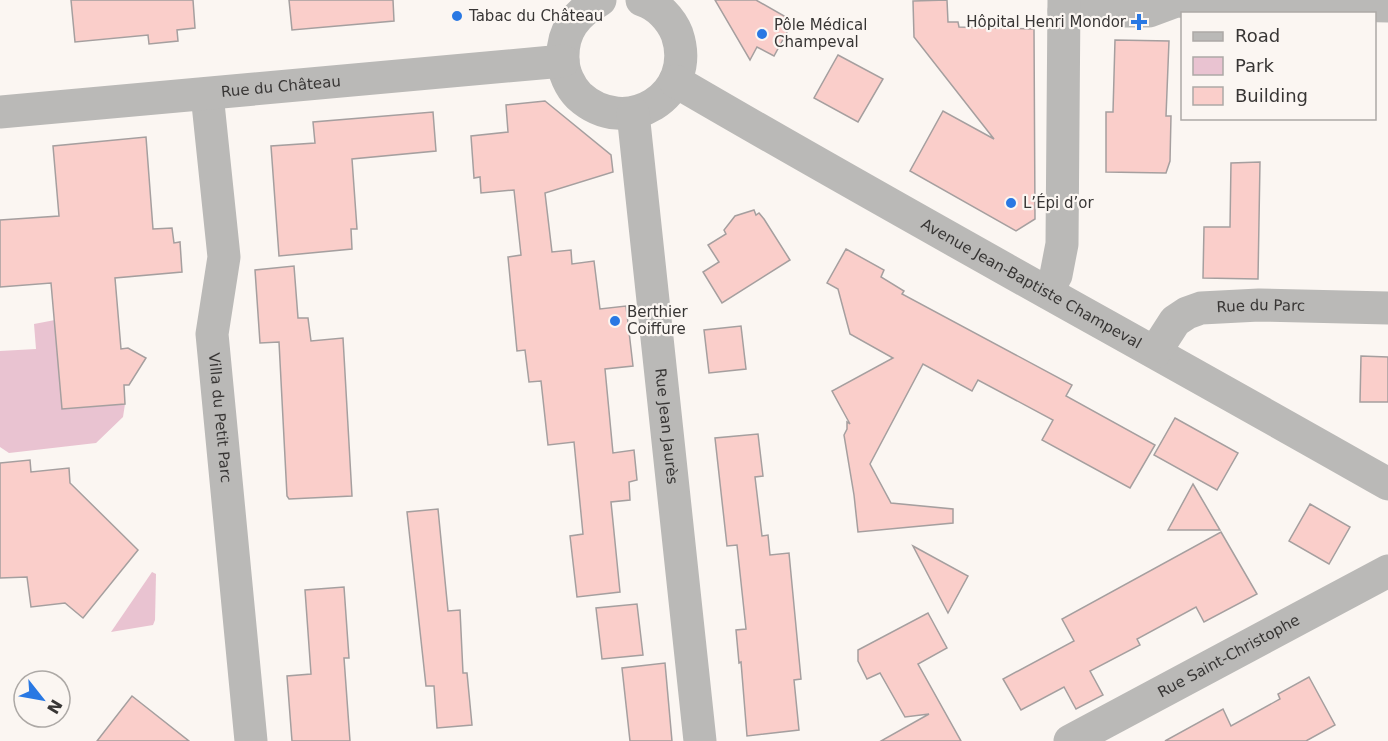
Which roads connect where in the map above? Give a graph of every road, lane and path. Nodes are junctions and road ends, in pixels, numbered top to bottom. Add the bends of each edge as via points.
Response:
1 (600, 0) edge
2 (642, 0) edge
3 (1064, 5) edge
4 (1388, 6) edge
5 (1149, 10) junction
6 (1181, 21) edge
7 (563, 60) junction
8 (675, 81) junction
9 (207, 94) junction
10 (0, 112) edge
11 (633, 113) junction
12 (1047, 292) junction
13 (1388, 308) edge
14 (1155, 352) junction
15 (1388, 484) edge
16 (1388, 571) edge
17 (251, 741) edge
18 (700, 741) edge
19 (1070, 741) edge

1 - 7 street via 584,9 571,24 564,41
2 - 8 street via 663,12 674,27 681,63
3 - 5 street
3 - 12 street via 1062,244 1056,275
4 - 5 street via 1176,1
5 - 6 street
7 - 9 street, Rue du Château
7 - 11 street via 567,77 589,104 604,112
8 - 11 street via 654,105
8 - 12 street, Avenue Jean-Baptiste Champeval
9 - 10 street, Rue du Château
9 - 17 street, Villa du Petit Parc via 224,257 210,296 212,334
11 - 18 street, Rue Jean Jaurès
12 - 14 street, Avenue Jean-Baptiste Champeval
13 - 14 street, Rue du Parc via 1200,308 1174,321
14 - 15 street, Avenue Jean-Baptiste Champeval
16 - 19 street, Rue Saint-Christophe

